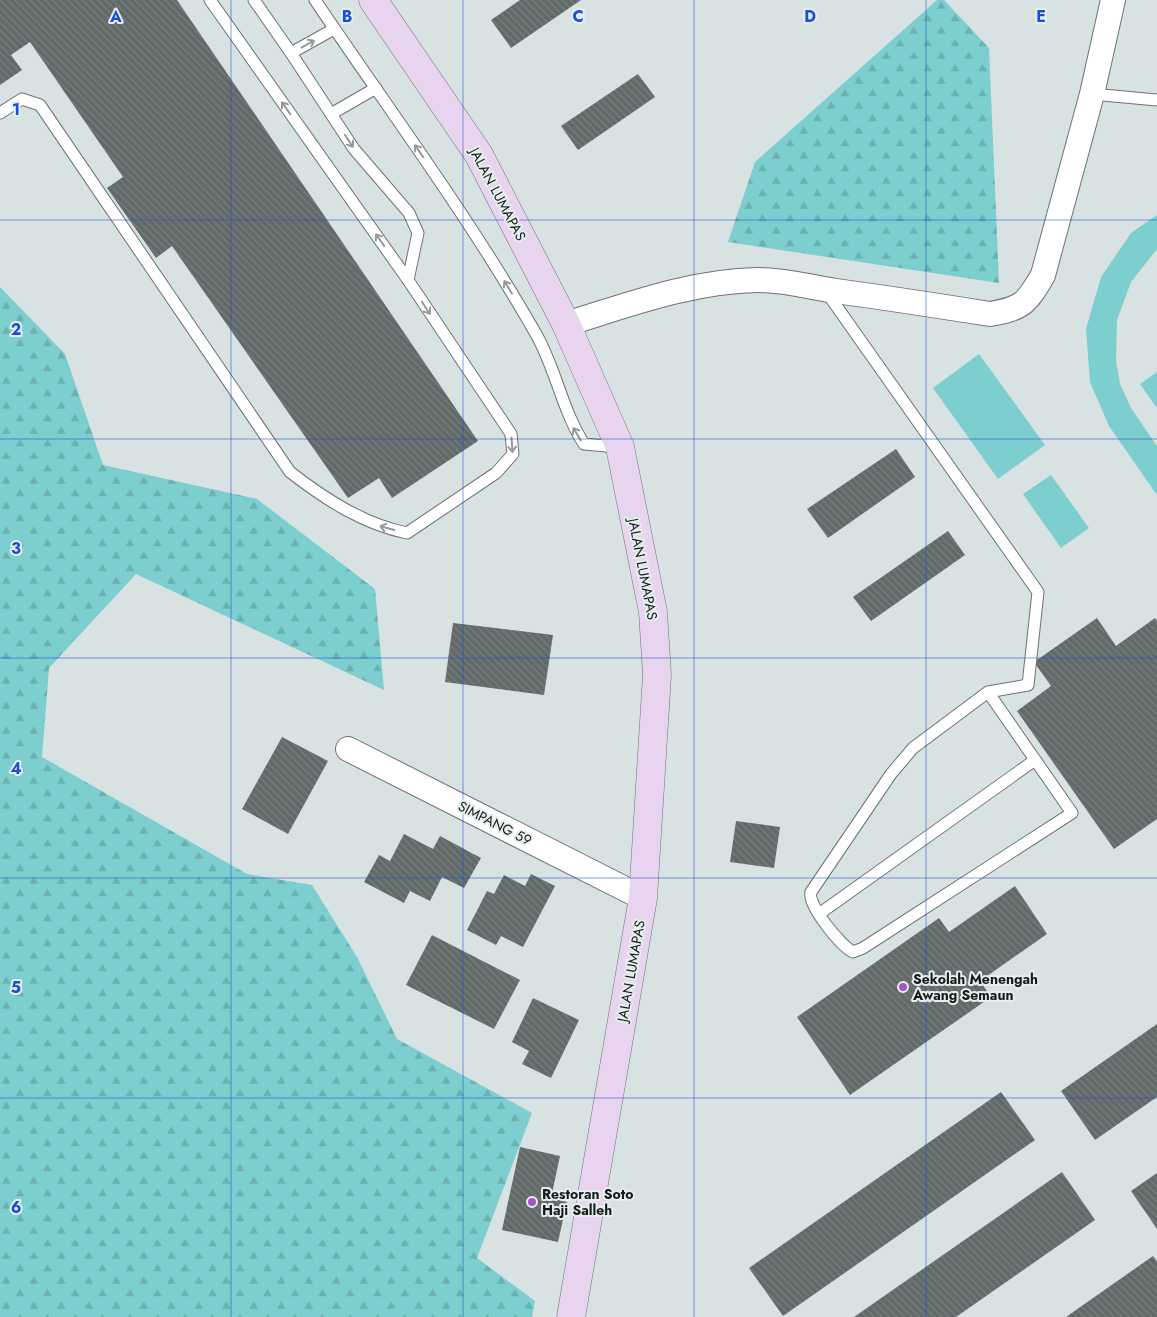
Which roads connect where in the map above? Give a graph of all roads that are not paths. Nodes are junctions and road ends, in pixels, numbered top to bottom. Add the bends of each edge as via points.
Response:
1 (210, 0) edge
2 (254, 0) edge
3 (315, 0) edge
4 (373, 0) edge
5 (1113, 0) edge
6 (334, 29) junction
7 (291, 53) junction
8 (376, 88) junction
9 (1092, 94) junction
10 (1157, 100) edge
11 (0, 113) edge
12 (331, 114) junction
13 (408, 280) junction
14 (824, 289) junction
15 (566, 324) junction
16 (620, 447) junction
17 (988, 692) junction
18 (348, 749) dead end
19 (1035, 760) junction
20 (643, 898) junction
21 (819, 914) junction
22 (571, 1317) edge

13 -> 1 lane
2 - 7 lane
3 - 6 lane
4 - 15 main road, JALAN LUMAPAS via 479,155
5 - 9 street
7 -> 6 lane
6 - 8 lane
7 - 12 lane
8 - 12 lane
16 -> 8 lane via 584,444 573,427 538,336
9 - 10 lane
9 - 14 street via 1043,275 1031,296 1013,310 990,314
13 -> 11 lane via 511,434 513,454 496,473 407,533 382,528 320,495 290,472 40,105 22,99
12 -> 13 lane via 354,149 408,213 418,233
14 - 15 street via 792,281 718,284 673,292
14 - 17 lane via 1038,592 1028,685
15 - 16 main road, JALAN LUMAPAS
16 - 20 main road, JALAN LUMAPAS via 653,612 656,666
17 - 19 lane
17 - 21 lane via 901,760 811,892 811,901
18 - 20 street, SIMPANG 59
19 - 21 lane
19 - 21 lane via 1072,812 863,948 853,952 843,947
20 - 22 main road, JALAN LUMAPAS

